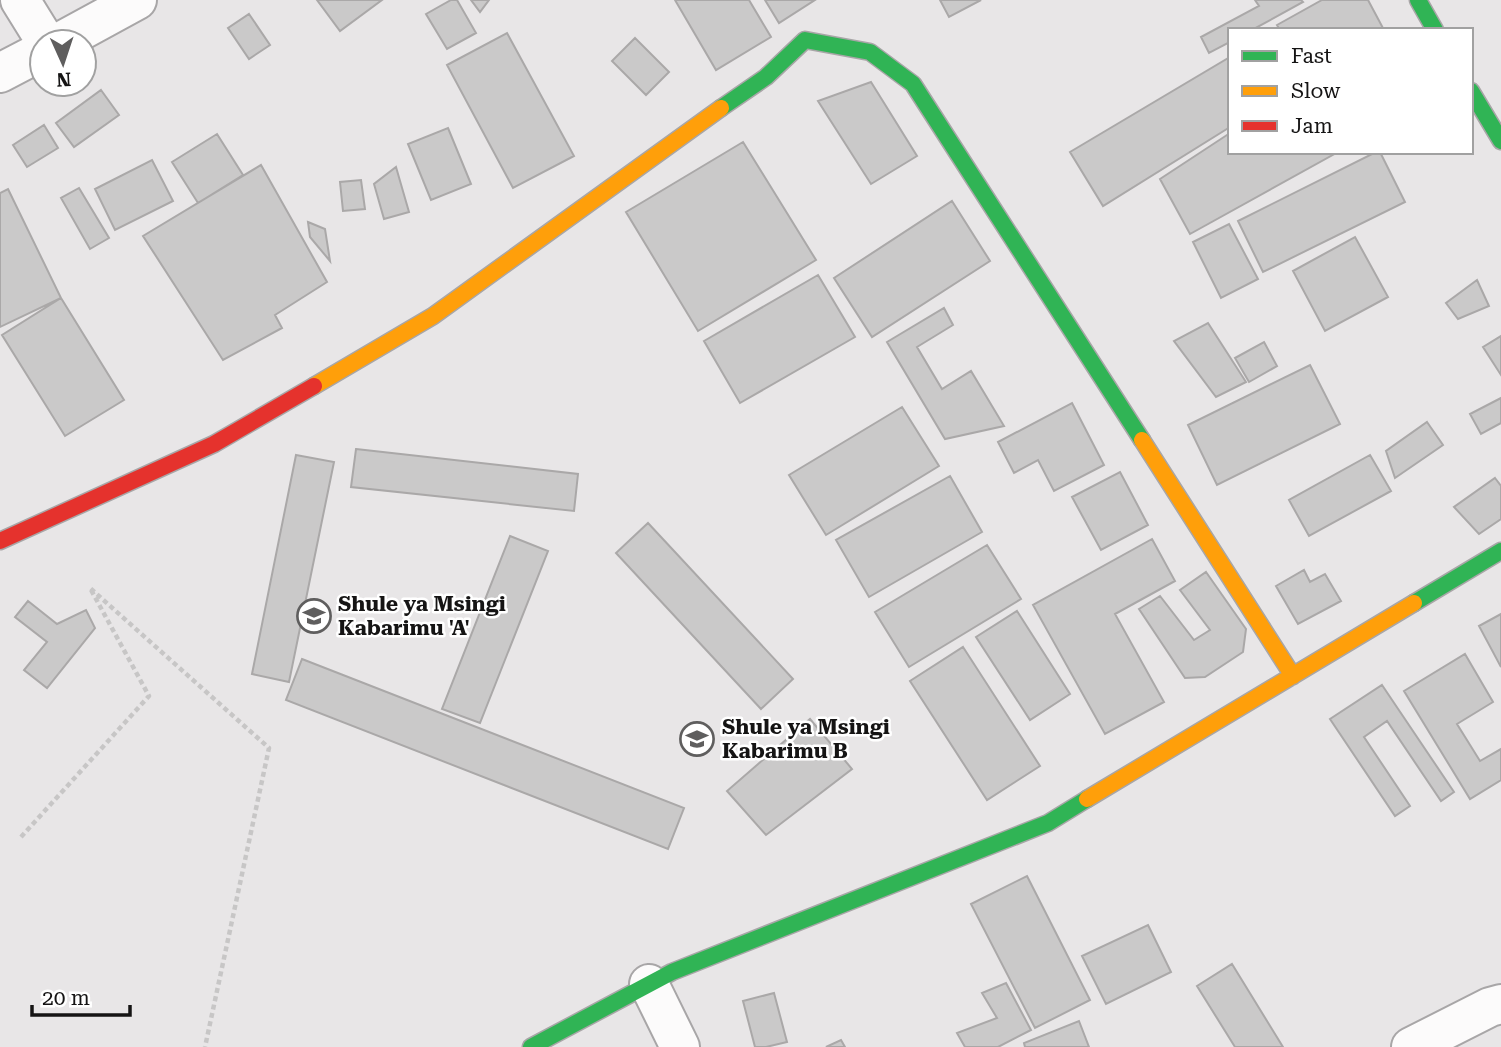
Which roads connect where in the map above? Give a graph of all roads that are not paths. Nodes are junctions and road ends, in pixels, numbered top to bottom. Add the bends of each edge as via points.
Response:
1 (20, 0) edge
2 (137, 0) edge
3 (1418, 0) edge
4 (37, 28) edge
5 (86, 28) edge
6 (1434, 28) edge
7 (28, 58) edge
8 (0, 72) edge
9 (1473, 94) edge
10 (1501, 141) edge
11 (0, 541) edge
12 (1501, 551) edge
13 (1293, 676) junction
14 (649, 984) junction
15 (1501, 1004) edge
16 (531, 1047) edge
17 (680, 1047) edge
18 (1411, 1047) edge

1 - 4 street
2 - 5 street
3 - 6 main road
7 - 8 street
9 - 10 main road
11 - 13 main road via 214,444 433,316 766,77 805,40 870,52 913,84
12 - 13 main road
13 - 14 main road via 1048,824
14 - 16 main road
14 - 17 street
15 - 18 street

